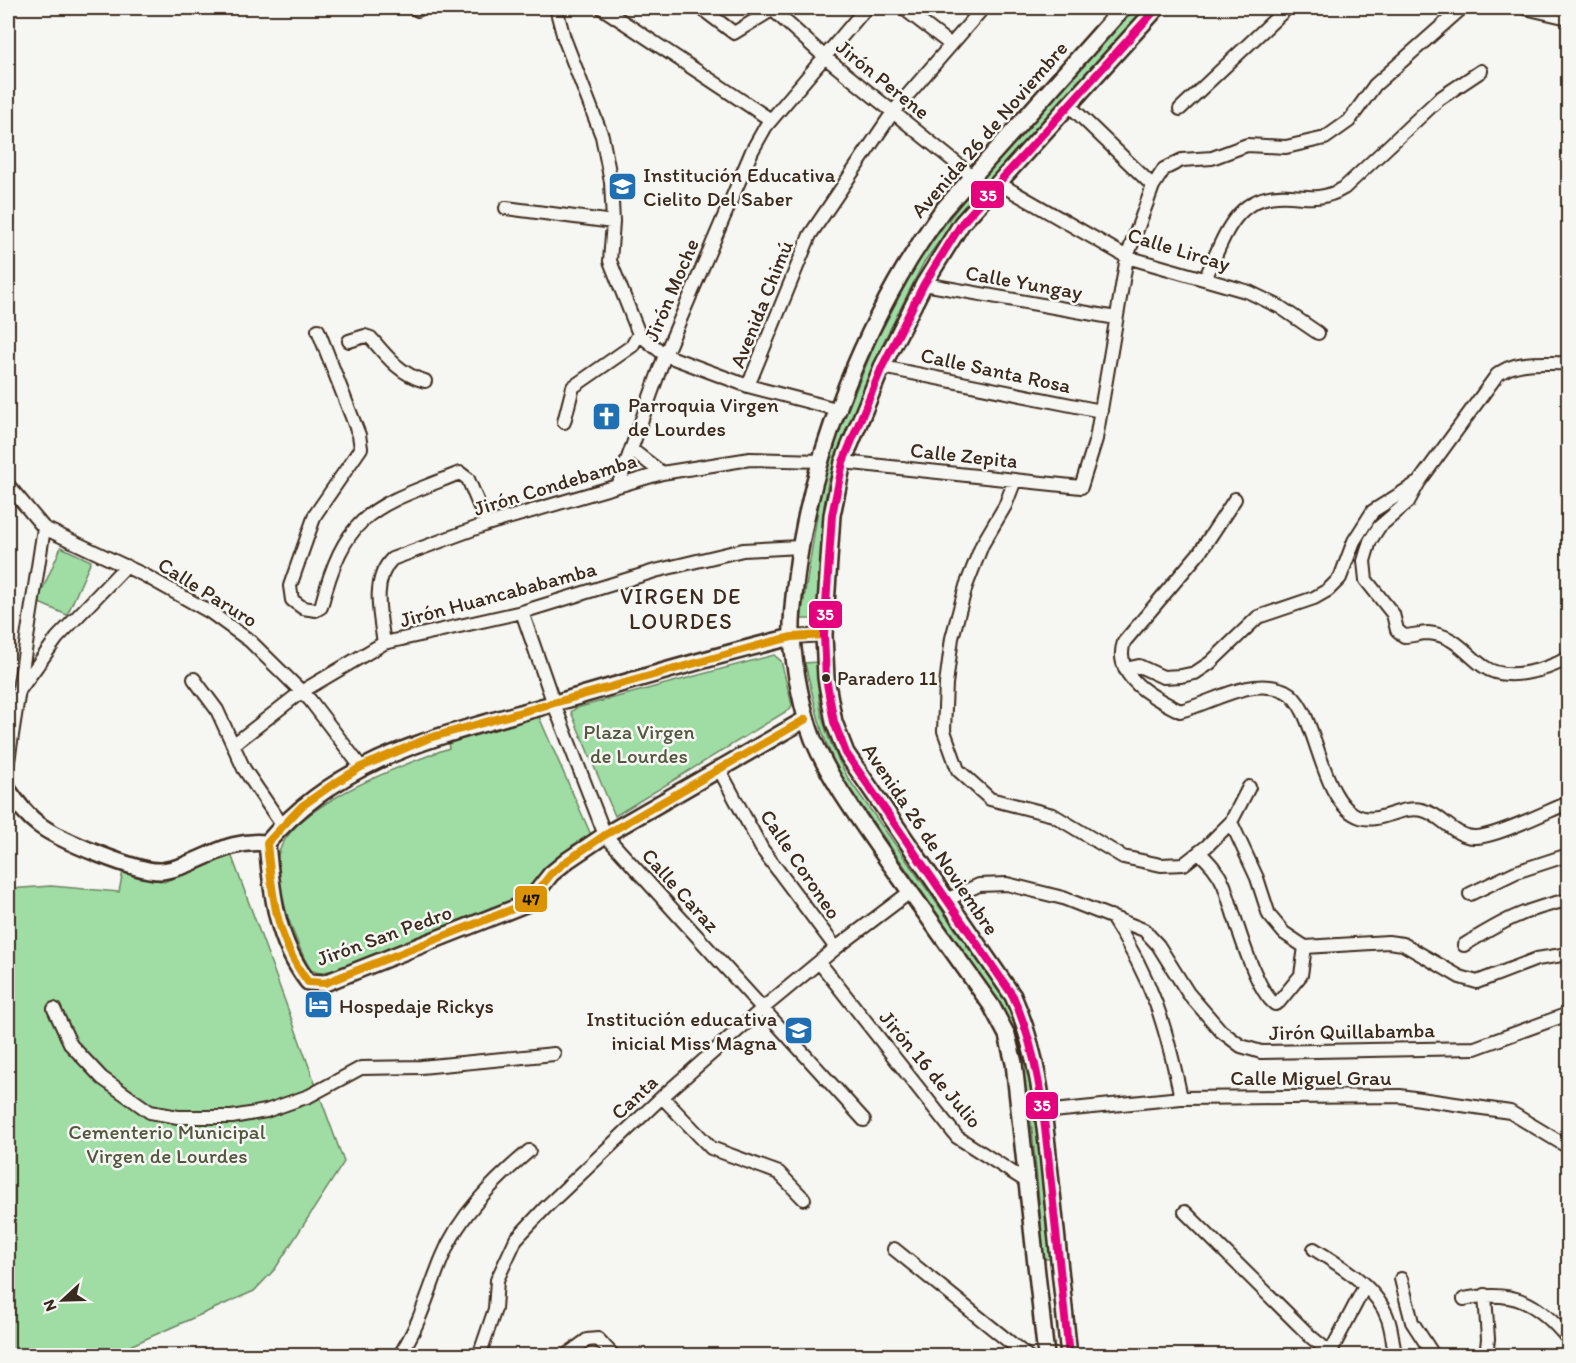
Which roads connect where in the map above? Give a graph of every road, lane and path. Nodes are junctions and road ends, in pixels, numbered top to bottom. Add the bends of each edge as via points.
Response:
1 (556, 8) edge
2 (602, 8) edge
3 (701, 8) edge
4 (866, 8) edge
5 (903, 8) edge
6 (983, 8) edge
7 (1157, 8) edge
8 (1287, 8) edge
9 (1462, 8) edge
10 (1525, 8) edge
11 (774, 9) edge
12 (1115, 10) edge
13 (1569, 18) edge
14 (951, 45) junction
15 (826, 58) junction
16 (1481, 71) dead end
17 (1069, 105) junction
18 (1180, 109) dead end
19 (893, 112) junction
20 (771, 120) junction
21 (971, 175) junction
22 (998, 183) junction
23 (1153, 186) junction
24 (506, 208) dead end
25 (613, 222) junction
26 (1127, 257) junction
27 (1206, 277) junction
28 (924, 284) junction
29 (1116, 318) junction
30 (318, 330) dead end
31 (1318, 333) dead end
32 (639, 334) junction
33 (349, 341) dead end
34 (665, 355) junction
35 (1569, 363) edge
36 (882, 367) junction
37 (425, 381) dead end
38 (748, 386) junction
39 (840, 410) junction
40 (1101, 411) junction
41 (564, 422) dead end
42 (632, 449) junction
43 (821, 461) junction
44 (843, 462) junction
45 (662, 473) junction
46 (1015, 480) junction
47 (1419, 482) junction
48 (619, 483) junction
49 (8, 485) edge
50 (1235, 499) dead end
51 (487, 524) junction
52 (44, 528) junction
53 (800, 547) junction
54 (126, 566) junction
55 (522, 612) junction
56 (824, 635) junction
57 (792, 637) junction
58 (384, 643) junction
59 (1569, 658) edge
60 (1125, 669) junction
61 (194, 679) dead end
62 (20, 689) junction
63 (302, 692) junction
64 (554, 704) junction
65 (806, 719) junction
66 (233, 745) junction
67 (8, 761) edge
68 (361, 766) junction
69 (719, 769) junction
70 (1249, 788) dead end
71 (8, 790) edge
72 (1569, 803) edge
73 (1231, 822) junction
74 (282, 825) junction
75 (605, 835) junction
76 (267, 843) junction
77 (1199, 852) junction
78 (1569, 855) edge
79 (910, 891) junction
80 (1470, 894) dead end
81 (946, 900) junction
82 (1569, 900) edge
83 (1111, 916) junction
84 (1464, 945) dead end
85 (1305, 947) junction
86 (836, 948) junction
87 (1569, 954) edge
88 (819, 962) junction
89 (54, 1008) dead end
90 (762, 1009) junction
91 (1569, 1014) edge
92 (554, 1054) dead end
93 (662, 1097) junction
94 (1181, 1098) junction
95 (1043, 1112) junction
96 (864, 1120) dead end
97 (1569, 1147) edge
98 (529, 1151) dead end
99 (1029, 1183) junction
100 (804, 1199) dead end
101 (1185, 1212) dead end
102 (894, 1249) dead end
103 (1314, 1249) dead end
104 (1061, 1278) junction
105 (1401, 1279) dead end
106 (1038, 1280) junction
107 (1365, 1286) junction
108 (1485, 1295) junction
109 (1464, 1299) dead end
110 (1569, 1339) edge
111 (1332, 1354) edge
112 (399, 1356) edge
113 (479, 1356) edge
114 (565, 1356) edge
115 (614, 1356) edge
116 (1028, 1356) edge
117 (1046, 1356) edge
118 (1069, 1356) edge
119 (1395, 1356) edge
120 (1434, 1356) edge
121 (1486, 1356) edge

1 - 25 street via 602,136 611,182
2 - 20 street
3 - 11 street via 734,33
4 - 15 street, Jirón Moche
5 - 14 street
6 - 14 street, Avenida Chimú
7 - 17 main road, Avenida 26 de Noviembre
8 - 18 street
9 - 23 street via 1376,85 1349,121 1325,138 1286,147 1247,145 1212,158 1182,160 1164,169
10 - 13 street
11 - 15 street, Jirón Perene
12 - 21 main road, Avenida 26 de Noviembre
14 - 19 street, Avenida Chimú
15 - 19 street, Jirón Perene
15 - 20 street, Jirón Moche
16 - 27 street via 1439,99 1331,196 1314,199 1272,195 1245,206 1227,230
17 - 22 main road, Avenida 26 de Noviembre
17 - 23 street
19 - 21 street, Jirón Perene
19 - 38 street, Avenida Chimú via 810,235
20 - 34 street, Jirón Moche via 731,197
21 - 39 main road, Avenida 26 de Noviembre via 923,237 892,290 860,356
22 - 26 street, Calle Lircay
22 - 28 main road, Avenida 26 de Noviembre via 962,224
23 - 26 street
24 - 25 street
25 - 32 street via 610,261
26 - 27 street, Calle Lircay
26 - 29 street
27 - 31 street, Calle Lircay via 1280,307
28 - 29 street, Calle Yungay
28 - 36 main road, Avenida 26 de Noviembre
29 - 40 street
30 - 51 street via 361,448 315,515 290,586 292,600 303,608 321,607 331,567 347,537 370,513 394,499 460,473 468,479
32 - 34 street
32 - 41 street via 632,346 573,387
33 - 37 street via 371,338 411,378
34 - 38 street
34 - 42 street, Jirón Moche
35 - 47 street via 1506,367
36 - 40 street, Calle Santa Rosa
36 - 44 main road, Avenida 26 de Noviembre
38 - 39 street
39 - 43 main road, Avenida 26 de Noviembre
40 - 46 street, Calle Zepita via 1081,487
42 - 45 street
42 - 48 street, Jirón Moche
43 - 45 street, Jirón Condebamba via 750,459
43 - 53 main road, Avenida 26 de Noviembre
44 - 46 street, Calle Zepita
44 - 56 main road, Avenida 26 de Noviembre via 831,515
45 - 48 street, Jirón Condebamba
46 - 77 street via 966,586 952,638 944,730 958,770 990,799 1053,815 1124,857 1161,865 1184,864
47 - 59 street via 1408,502 1379,527 1364,561 1366,580 1393,614 1397,630 1404,636 1428,633 1452,641 1496,673 1520,673
47 - 60 street via 1373,511 1354,541 1340,578 1328,590 1258,617 1210,663 1194,673 1163,677 1139,666
48 - 51 street, Jirón Condebamba
49 - 52 street, Calle Paruro
50 - 60 street via 1200,552 1124,642 1119,654
51 - 58 street, Jirón Condebamba via 392,559 385,566 379,582
52 - 54 street, Calle Paruro
52 - 62 street
53 - 55 street, Jirón Huancababamba via 743,550 655,571
53 - 57 main road, Avenida 26 de Noviembre
54 - 62 street via 57,638
54 - 63 street, Calle Paruro via 218,617 250,640
55 - 58 street, Jirón Huancababamba
55 - 64 street, Calle Caraz
56 - 57 street
56 - 81 main road, Avenida 26 de Noviembre via 830,706 846,753
57 - 64 main road
57 - 65 main road, Avenida 26 de Noviembre
58 - 63 street, Jirón Huancababamba
60 - 72 street via 1154,698 1180,711 1242,689 1265,686 1285,691 1298,701 1328,779 1358,817 1421,810 1474,837
61 - 66 street via 217,710
62 - 67 street
63 - 66 street, Jirón Huancababamba
63 - 68 street, Calle Paruro
64 - 68 main road via 429,738
64 - 75 street, Calle Caraz
65 - 69 main road, Jirón San Pedro
65 - 79 main road, Avenida 26 de Noviembre via 854,812
66 - 74 street via 244,769
68 - 74 main road via 302,806
69 - 75 main road, Jirón San Pedro
69 - 86 street, Calle Coroneo via 762,849
70 - 73 street
71 - 76 main road via 39,825 64,839 132,865 160,871 234,844
73 - 77 street
73 - 85 street via 1269,915 1284,933
74 - 76 main road
75 - 76 main road, Jirón San Pedro via 551,874 528,903 325,983 308,982 291,961 280,929
75 - 90 street, Calle Caraz
77 - 85 street via 1213,866 1223,885 1252,966 1275,1004 1301,975
78 - 80 street via 1516,872
79 - 86 street, Canta
79 - 99 main road, Avenida 26 de Noviembre via 991,1005 1007,1035
81 - 83 street, Jirón Quillabamba via 979,885 1006,884 1063,898
81 - 95 main road, Avenida 26 de Noviembre via 1013,996 1035,1057
82 - 84 street via 1531,908
83 - 91 street, Jirón Quillabamba via 1144,930 1188,993 1221,1031 1240,1046 1261,1052 1475,1048
83 - 94 street via 1150,983 1169,1040
85 - 87 street via 1403,944 1460,977 1477,982 1537,959
86 - 88 street, Canta
88 - 90 street, Canta
88 - 99 street, Jirón 16 de Julio via 957,1137
89 - 92 street via 71,1045 102,1078 150,1112 178,1117 232,1117 266,1111 309,1096 362,1068 421,1067
90 - 93 street, Canta
90 - 96 street, Calle Caraz
93 - 100 street via 711,1148 779,1173
93 - 113 street, Canta via 516,1239 497,1280 495,1309
94 - 95 street, Calle Miguel Grau
94 - 97 street, Calle Miguel Grau via 1400,1096 1510,1112
95 - 104 main road, Avenida 26 de Noviembre
98 - 112 street via 497,1179 455,1232 426,1308
99 - 106 main road, Avenida 26 de Noviembre
101 - 111 street
102 - 116 street
103 - 107 street
104 - 106 main road
104 - 118 main road, Avenida 26 de Noviembre
105 - 120 street via 1412,1322
106 - 117 main road, Avenida 26 de Noviembre
107 - 111 street
107 - 119 street via 1388,1319
108 - 109 street
108 - 110 street via 1500,1294 1549,1315
108 - 121 street
114 - 115 street via 587,1340 598,1339

